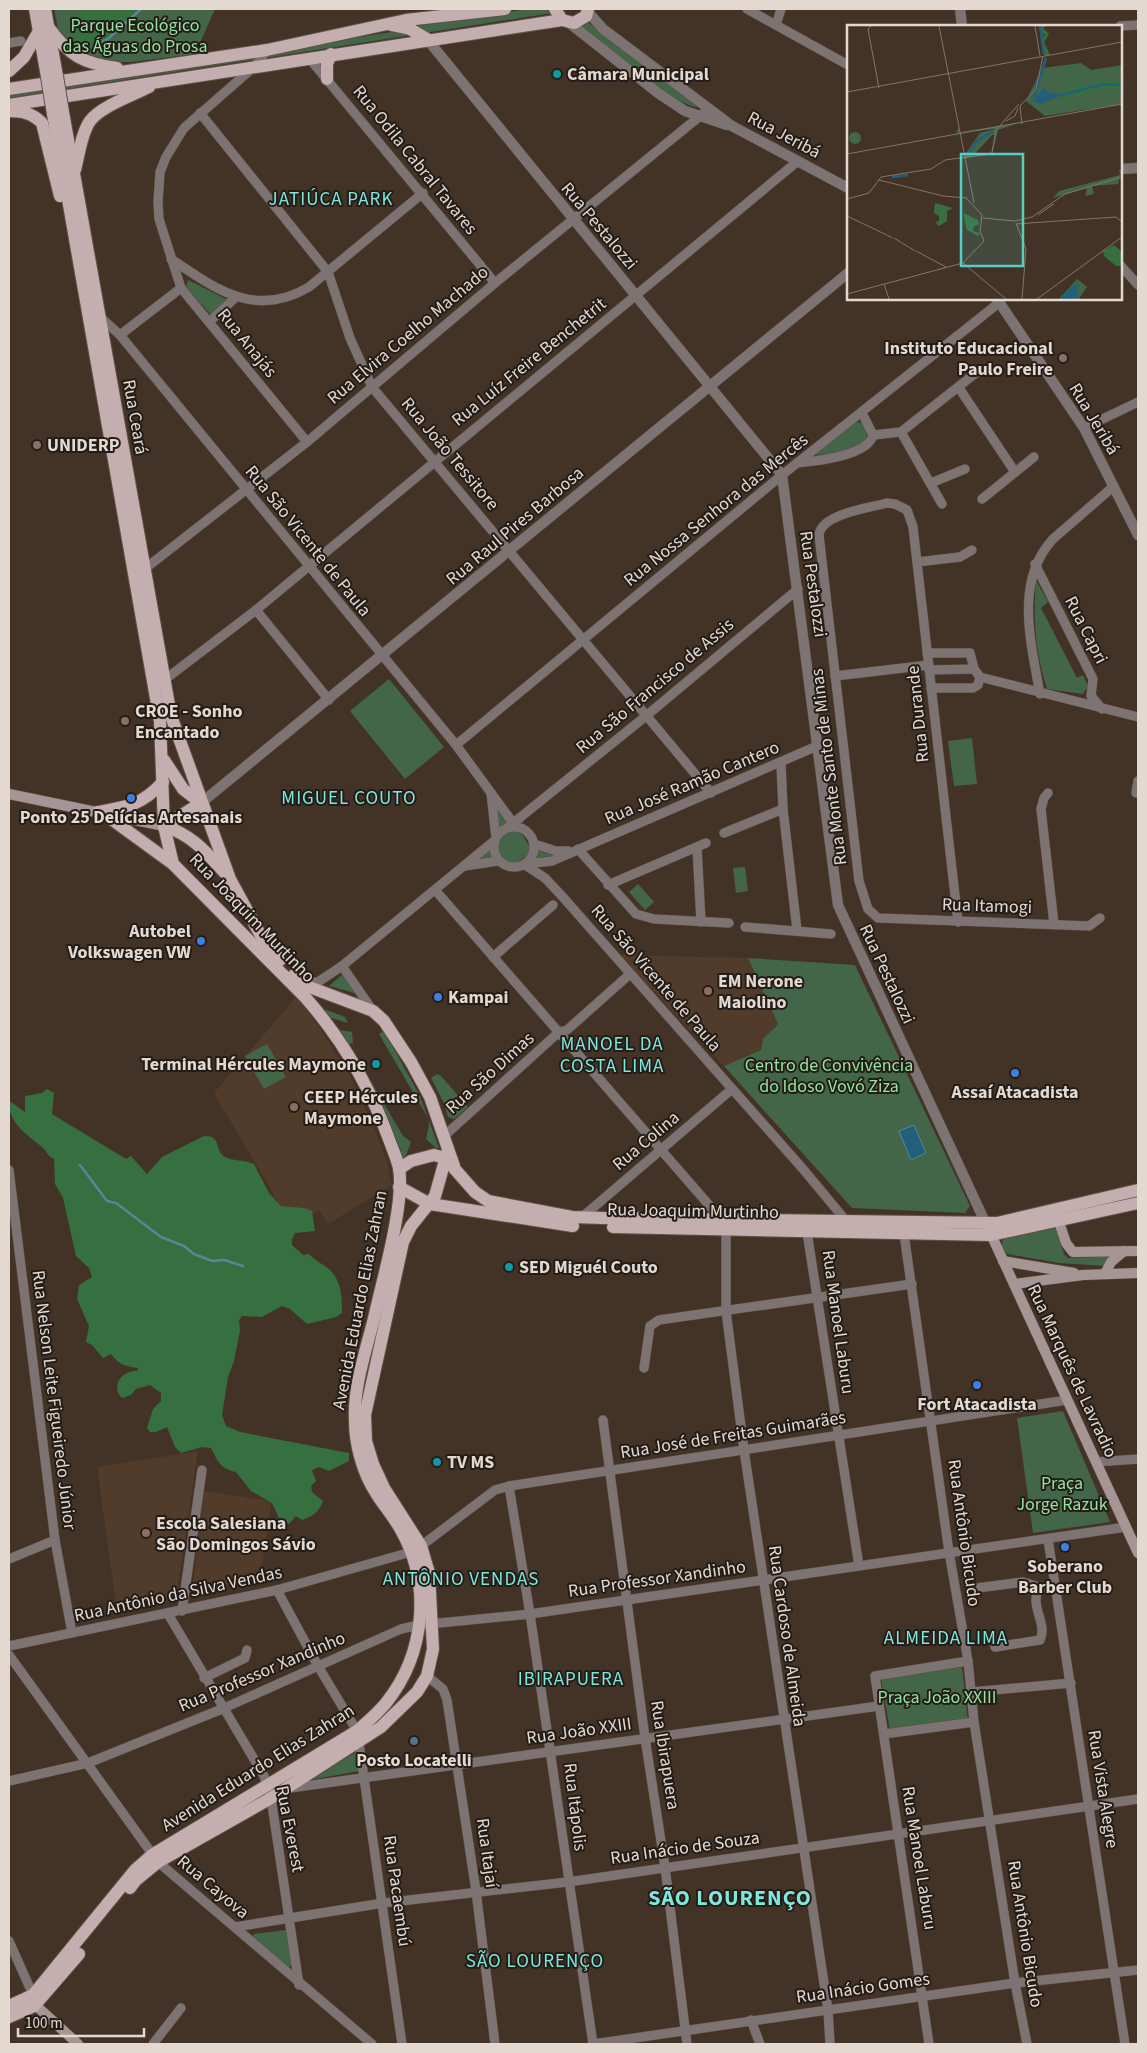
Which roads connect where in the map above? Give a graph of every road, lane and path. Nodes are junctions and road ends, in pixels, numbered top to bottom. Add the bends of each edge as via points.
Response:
1 (35, 9) edge
2 (46, 9) edge
3 (505, 9) edge
4 (747, 9) edge
5 (781, 9) edge
6 (960, 9) edge
7 (588, 10) edge
8 (561, 17) edge
9 (386, 24) junction
10 (962, 25) edge
11 (1138, 25) edge
12 (776, 26) junction
13 (1122, 26) edge
14 (44, 30) junction
15 (427, 40) junction
16 (21, 41) dead end
17 (9, 43) edge
18 (267, 50) junction
19 (331, 54) junction
20 (309, 58) junction
21 (847, 64) edge
22 (255, 66) junction
23 (134, 69) junction
24 (9, 71) edge
25 (327, 79) junction
26 (162, 81) junction
27 (9, 89) edge
28 (9, 105) edge
29 (708, 108) junction
30 (9, 111) edge
31 (58, 113) junction
32 (200, 113) junction
33 (700, 117) junction
34 (732, 126) junction
35 (798, 161) junction
36 (1138, 168) edge
37 (1122, 169) edge
38 (74, 175) junction
39 (847, 187) edge
40 (423, 193) junction
41 (573, 221) junction
42 (73, 230) junction
43 (170, 259) junction
44 (1122, 267) edge
45 (328, 272) junction
46 (847, 274) edge
47 (495, 283) junction
48 (1138, 286) edge
49 (182, 288) junction
50 (636, 296) junction
51 (236, 297) junction
52 (999, 300) edge
53 (98, 315) junction
54 (209, 322) junction
55 (120, 335) junction
56 (977, 372) dead end
57 (710, 385) junction
58 (372, 387) junction
59 (958, 388) junction
60 (1138, 402) edge
61 (862, 413) junction
62 (1084, 428) junction
63 (901, 432) junction
64 (873, 435) junction
65 (307, 442) junction
66 (1034, 457) dead end
67 (434, 461) junction
68 (797, 463) junction
69 (965, 469) dead end
70 (1015, 472) junction
71 (782, 475) junction
72 (931, 484) junction
73 (1114, 486) junction
74 (246, 491) junction
75 (982, 499) dead end
76 (942, 504) dead end
77 (824, 524) joint
78 (1138, 535) edge
79 (972, 550) dead end
80 (510, 552) junction
81 (917, 562) junction
82 (1035, 564) junction
83 (308, 566) junction
84 (139, 571) junction
85 (798, 589) junction
86 (256, 610) junction
87 (584, 640) junction
88 (927, 653) junction
89 (381, 656) junction
90 (929, 667) junction
91 (974, 669) junction
92 (835, 676) junction
93 (984, 678) junction
94 (163, 681) junction
95 (931, 688) junction
96 (1040, 694) junction
97 (329, 700) junction
98 (1102, 709) junction
99 (646, 716) junction
100 (1138, 717) edge
101 (456, 745) junction
102 (818, 746) junction
103 (164, 759) junction
104 (781, 764) junction
105 (1138, 781) edge
106 (163, 782) junction
107 (491, 791) junction
108 (1136, 792) dead end
109 (712, 793) junction
110 (1048, 793) dead end
111 (9, 794) edge
112 (200, 803) junction
113 (783, 809) junction
114 (100, 812) junction
115 (210, 825) joint
116 (164, 826) junction
117 (514, 826) junction
118 (724, 833) dead end
119 (495, 839) junction
120 (534, 844) junction
121 (578, 849) junction
122 (498, 861) junction
123 (173, 864) junction
124 (525, 864) junction
125 (464, 866) junction
126 (230, 878) junction
127 (608, 884) junction
128 (436, 890) junction
129 (553, 905) dead end
130 (872, 914) joint
131 (1100, 918) dead end
132 (701, 922) junction
133 (958, 922) junction
134 (729, 924) dead end
135 (1054, 924) junction
136 (745, 927) dead end
137 (797, 930) junction
138 (831, 934) dead end
139 (493, 957) junction
140 (342, 966) junction
141 (630, 974) junction
142 (299, 980) junction
143 (373, 1010) junction
144 (559, 1032) junction
145 (732, 1089) junction
146 (443, 1137) junction
147 (661, 1150) junction
148 (449, 1158) junction
149 (399, 1169) junction
150 (9, 1170) edge
151 (400, 1187) junction
152 (1138, 1190) edge
153 (430, 1204) junction
154 (1138, 1204) edge
155 (1057, 1216) junction
156 (581, 1218) junction
157 (846, 1222) junction
158 (724, 1225) junction
159 (989, 1230) junction
160 (808, 1232) junction
161 (855, 1234) junction
162 (904, 1234) junction
163 (1124, 1251) junction
164 (1138, 1251) edge
165 (1003, 1261) junction
166 (1138, 1273) edge
167 (1105, 1274) junction
168 (1084, 1275) junction
169 (912, 1284) junction
170 (1014, 1284) junction
171 (818, 1298) junction
172 (726, 1311) junction
173 (644, 1368) dead end
174 (1067, 1400) junction
175 (603, 1420) dead end
176 (932, 1420) junction
177 (838, 1435) junction
178 (744, 1450) junction
179 (1138, 1460) edge
180 (1096, 1462) junction
181 (202, 1470) dead end
182 (608, 1470) junction
183 (509, 1486) junction
184 (1126, 1527) junction
185 (1048, 1539) junction
186 (55, 1540) junction
187 (416, 1549) junction
188 (949, 1552) junction
189 (1138, 1553) edge
190 (9, 1559) edge
191 (859, 1566) junction
192 (762, 1580) junction
193 (1056, 1586) junction
194 (1039, 1587) junction
195 (977, 1588) dead end
196 (277, 1590) junction
197 (626, 1599) junction
198 (182, 1611) junction
199 (168, 1614) junction
200 (530, 1614) junction
201 (433, 1624) junction
202 (419, 1625) junction
203 (72, 1633) junction
204 (418, 1643) junction
205 (9, 1646) edge
206 (995, 1647) dead end
207 (247, 1650) dead end
208 (9, 1655) edge
209 (968, 1661) junction
210 (318, 1666) junction
211 (427, 1676) junction
212 (204, 1678) junction
213 (1071, 1683) junction
214 (972, 1692) junction
215 (879, 1706) junction
216 (222, 1709) junction
217 (783, 1718) junction
218 (974, 1722) junction
219 (884, 1734) junction
220 (358, 1737) junction
221 (645, 1738) junction
222 (551, 1751) junction
223 (88, 1763) junction
224 (457, 1764) junction
225 (363, 1777) junction
226 (9, 1781) edge
227 (266, 1785) junction
228 (284, 1789) junction
229 (271, 1798) junction
230 (1138, 1799) edge
231 (1090, 1806) junction
232 (991, 1820) junction
233 (899, 1834) junction
234 (804, 1847) junction
235 (155, 1858) junction
236 (665, 1868) junction
237 (568, 1882) junction
238 (476, 1891) junction
239 (383, 1904) junction
240 (289, 1918) junction
241 (235, 1927) junction
242 (9, 1941) edge
243 (1138, 1970) edge
244 (1115, 1974) junction
245 (1015, 1983) junction
246 (300, 1985) junction
247 (923, 1997) junction
248 (33, 2001) junction
249 (9, 2006) edge
250 (182, 2008) dead end
251 (828, 2010) junction
252 (9, 2017) edge
253 (752, 2020) junction
254 (685, 2030) junction
255 (78, 2044) edge
256 (153, 2044) edge
257 (372, 2044) edge
258 (402, 2044) edge
259 (495, 2044) edge
260 (593, 2044) edge
261 (687, 2044) edge
262 (760, 2044) edge
263 (830, 2044) edge
264 (929, 2044) edge
265 (1027, 2044) edge
266 (1125, 2044) edge

1 - 14 main road, Rua Ceará
2 - 14 main road, Rua Ceará
3 - 9 main road
4 - 12 street
5 - 12 street
6 - 10 street
7 - 8 main road via 586,16 574,23
7 - 29 street, Rua Jeribá via 603,29
8 - 15 main road
8 - 33 street, Rua Jeribá via 658,93
9 - 15 main road via 410,29
9 - 18 main road
11 - 13 street
12 - 21 street
14 - 23 main road via 78,59 93,65
14 - 24 main road
14 - 31 main road, Rua Ceará, bridge
15 - 19 main road
15 - 41 street, Rua Pestalozzi
16 - 17 street
18 - 22 street, Rua Anajás
18 - 23 main road
19 - 20 main road
19 - 25 main road
20 - 22 main road
20 - 25 street, Rua Odila Cabral Tavares
22 - 26 main road
22 - 32 street, Rua Anajás
23 - 27 main road
25 - 40 street, Rua Odila Cabral Tavares
26 - 28 main road
26 - 38 main road via 90,120
29 - 33 street, Rua Elvira Coelho Machado
29 - 34 street, Rua Jeribá
30 - 42 main road via 27,113 42,123 58,191
31 - 38 main road, Rua Ceará
31 - 42 main road, Rua Ceará
32 - 43 street, Rua Anajás via 184,128 160,172 159,219
32 - 45 street, Rua João Tessitore
33 - 34 street, Rua Jeribá
33 - 41 street, Rua Elvira Coelho Machado
34 - 35 street, Rua Jeribá
35 - 39 street, Rua Jeribá
35 - 50 street, Rua Luíz Freire Benchetrit
36 - 37 street
38 - 53 main road, Rua Ceará
40 - 45 street
40 - 47 street, Rua Odila Cabral Tavares
41 - 47 street, Rua Elvira Coelho Machado
41 - 50 street, Rua Pestalozzi
42 - 84 main road, Rua Ceará
43 - 49 street, Rua Anajás
43 - 51 street via 208,285
44 - 48 street
45 - 51 street via 294,296 262,301
45 - 58 street, Rua João Tessitore via 350,338
46 - 57 street, Rua Raul Pires Barbosa
47 - 58 street, Rua Elvira Coelho Machado
49 - 54 street, Rua Anajás
49 - 55 street
50 - 57 street, Rua Pestalozzi
50 - 67 street, Rua Luíz Freire Benchetrit
51 - 54 street
52 - 61 street, Rua Nossa Senhora das Mercês
52 - 62 street, Rua Jeribá
53 - 55 street, Rua São Vicente de Paula
53 - 84 main road, Rua Ceará
54 - 65 street, Rua Anajás
55 - 74 street, Rua São Vicente de Paula
56 - 59 street
57 - 71 street, Rua Pestalozzi
57 - 80 street, Rua Raul Pires Barbosa
58 - 65 street, Rua Elvira Coelho Machado
58 - 67 street, Rua João Tessitore
59 - 63 street
59 - 70 street
60 - 62 street
61 - 64 street
61 - 68 street, Rua Nossa Senhora das Mercês
62 - 73 street, Rua Jeribá
63 - 64 street
63 - 72 street
64 - 68 street via 867,444 842,456
65 - 74 street, Rua Elvira Coelho Machado
66 - 70 street
67 - 80 street, Rua João Tessitore
67 - 83 street, Rua Luíz Freire Benchetrit
68 - 71 street, Rua Nossa Senhora das Mercês
69 - 72 street
70 - 75 street
71 - 85 street, Rua Pestalozzi
71 - 87 street, Rua Nossa Senhora das Mercês
72 - 76 street
73 - 78 street, Rua Jeribá
73 - 82 street via 1053,539
74 - 83 street, Rua São Vicente de Paula
74 - 84 street, Rua Elvira Coelho Machado
77 - 81 street, Rua Durande via 887,503 901,506 911,518
77 - 92 street, Rua Monte Santo de Minas via 819,535
79 - 81 street via 960,558
80 - 87 street, Rua João Tessitore
80 - 89 street, Rua Raul Pires Barbosa
81 - 88 street, Rua Durande
82 - 96 street via 1028,622
82 - 98 street, Rua Capri via 1093,679 1091,696
83 - 86 street, Rua Luíz Freire Benchetrit
83 - 89 street, Rua São Vicente de Paula
84 - 94 main road, Rua Ceará
84 - 103 main road, Rua Ceará
85 - 99 street, Rua São Francisco de Assis
85 - 102 street, Rua Pestalozzi
86 - 94 street, Rua Luíz Freire Benchetrit
86 - 97 street
87 - 99 street, Rua João Tessitore
87 - 101 street, Rua Nossa Senhora das Mercês
88 - 90 street, Rua Durande
88 - 91 street via 970,653
89 - 97 street, Rua Raul Pires Barbosa
89 - 101 street, Rua São Vicente de Paula
90 - 91 street
90 - 92 street
90 - 95 street, Rua Durande
91 - 93 street
92 - 130 street, Rua Monte Santo de Minas via 859,881
93 - 95 street via 973,688
93 - 96 street
94 - 112 main road, Rua Ceará via 171,716
95 - 133 street, Rua Durande
96 - 98 street
97 - 112 street, Rua Raul Pires Barbosa
98 - 100 street
99 - 109 street, Rua João Tessitore
99 - 117 street, Rua São Francisco de Assis
101 - 107 street, Rua São Vicente de Paula
102 - 104 street, Rua José Ramão Cantero
102 - 159 street, Rua Pestalozzi via 838,905
103 - 106 main road, Rua Ceará
103 - 112 main road via 182,789
104 - 109 street, Rua José Ramão Cantero
104 - 113 street
105 - 108 street
106 - 114 main road via 148,798 136,804
106 - 116 main road, Rua Ceará
107 - 117 street, Rua São Vicente de Paula
107 - 119 street
109 - 121 street, Rua José Ramão Cantero
110 - 135 street via 1041,809
111 - 114 main road
112 - 115 main road, Rua Ceará
112 - 116 main road
113 - 118 street
113 - 137 street
114 - 116 main road
114 - 123 main road
115 - 126 main road, Rua Joaquim Murtinho
116 - 123 main road, Rua Joaquim Murtinho
116 - 126 main road via 200,844
117 - 119 street
117 - 120 street via 531,837
119 - 122 street via 493,851
119 - 125 street
120 - 121 street via 556,851
120 - 124 street via 534,852
121 - 124 street, Rua José Ramão Cantero via 552,861
121 - 127 street
122 - 124 street via 508,867
122 - 125 street
123 - 149 main road, Rua Joaquim Murtinho via 325,1020 381,1118
124 - 141 street, Rua São Vicente de Paula via 561,895
125 - 128 street
126 - 142 main road, Rua Joaquim Murtinho via 261,936
127 - 132 street via 636,914
127 - 132 street via 701,845
128 - 139 street
128 - 140 street
129 - 139 street
130 - 133 street, Rua Itamogi via 878,918
131 - 135 street, Rua Itamogi via 1089,926
132 - 134 street
133 - 135 street, Rua Itamogi
136 - 137 street
137 - 138 street
139 - 144 street
140 - 142 street via 318,982
140 - 143 street
141 - 144 street, Rua São Dimas via 567,1030
141 - 145 street, Rua São Vicente de Paula
142 - 143 main road, Rua Joaquim Murtinho via 304,985
143 - 146 main road, Rua Joaquim Murtinho via 411,1062 430,1097
144 - 146 street, Rua São Dimas
144 - 147 street
145 - 147 street, Rua Colina
145 - 157 street, Rua São Vicente de Paula
146 - 148 main road, Rua Joaquim Murtinho
147 - 156 street, Rua Colina
147 - 158 street
148 - 149 main road via 428,1156
148 - 153 main road, Avenida Eduardo Elias Zahran
148 - 156 main road, Rua Joaquim Murtinho via 475,1192 488,1201
149 - 151 main road, Avenida Eduardo Elias Zahran
150 - 186 street, Rua Nelson Leite Figueiredo Júnior
151 - 153 main road, Rua Joaquim Murtinho
151 - 187 main road, Avenida Eduardo Elias Zahran via 354,1419 357,1441 372,1484
152 - 155 main road
153 - 158 main road, Rua Joaquim Murtinho via 571,1226
153 - 187 main road, Avenida Eduardo Elias Zahran via 411,1226 403,1242 365,1415 366,1441 373,1464
154 - 155 main road
155 - 159 main road
155 - 163 main road via 1072,1252
156 - 158 main road, Rua Joaquim Murtinho
157 - 158 main road, Rua Joaquim Murtinho
157 - 159 main road, Rua Joaquim Murtinho
157 - 161 street, Rua São Vicente de Paula
158 - 160 main road, Rua Joaquim Murtinho
158 - 172 street, Rua Cardoso de Almeida
159 - 162 main road, Rua Joaquim Murtinho
159 - 165 main road, Rua Marquês de Lavradio
160 - 161 main road, Rua Joaquim Murtinho
160 - 171 street, Rua Manoel Laburu
161 - 162 main road, Rua Joaquim Murtinho
162 - 169 street, Rua Antônio Bicudo
163 - 164 main road
163 - 167 main road via 1111,1262
165 - 168 main road
165 - 170 main road, Rua Marquês de Lavradio
166 - 167 main road
167 - 168 main road
168 - 170 main road
169 - 171 street
169 - 176 street, Rua Antônio Bicudo
170 - 174 main road, Rua Marquês de Lavradio
171 - 172 street
171 - 177 street, Rua Manoel Laburu
172 - 173 street via 653,1323
172 - 178 street, Rua Cardoso de Almeida
174 - 176 street, Rua José de Freitas Guimarães
174 - 180 main road, Rua Marquês de Lavradio
175 - 182 street, Rua Ibirapuera
176 - 177 street, Rua José de Freitas Guimarães
176 - 188 street, Rua Antônio Bicudo
177 - 178 street, Rua José de Freitas Guimarães
177 - 191 street, Rua Manoel Laburu
178 - 182 street, Rua José de Freitas Guimarães
178 - 192 street, Rua Cardoso de Almeida
179 - 180 street
180 - 184 main road, Rua Marquês de Lavradio
181 - 198 street
182 - 183 street, Rua José de Freitas Guimarães
182 - 197 street, Rua Ibirapuera
183 - 187 street, Rua José de Freitas Guimarães via 496,1490
183 - 200 street, Rua Itápolis
184 - 185 street, Rua Professor Xandinho
184 - 189 main road, Rua Marquês de Lavradio
185 - 188 street, Rua Professor Xandinho
185 - 193 street, Rua Vista Alegre
186 - 190 street
186 - 203 street, Rua Nelson Leite Figueiredo Júnior
187 - 196 street, Rua Antônio da Silva Vendas
187 - 201 main road, Avenida Eduardo Elias Zahran via 429,1573
187 - 202 main road, Avenida Eduardo Elias Zahran via 422,1606
188 - 191 street, Rua Professor Xandinho
188 - 209 street, Rua Antônio Bicudo
191 - 192 street, Rua Professor Xandinho
192 - 197 street, Rua Professor Xandinho
192 - 217 street, Rua Cardoso de Almeida
193 - 194 street
193 - 213 street, Rua Vista Alegre
194 - 195 street via 1023,1582
194 - 206 street via 1034,1600 1042,1630 1040,1640
196 - 198 street, Rua Antônio da Silva Vendas
196 - 210 street, Rua Pacaembú
197 - 200 street, Rua Professor Xandinho
197 - 221 street, Rua Ibirapuera
198 - 199 street, Rua Antônio da Silva Vendas
199 - 203 street, Rua Antônio da Silva Vendas
199 - 212 street, Rua Everest
200 - 201 street, Rua Professor Xandinho
200 - 222 street, Rua Itápolis
201 - 202 street, Rua Professor Xandinho
201 - 211 main road, Avenida Eduardo Elias Zahran via 433,1650
202 - 204 main road, Avenida Eduardo Elias Zahran
202 - 210 street, Rua Professor Xandinho via 401,1629
203 - 205 street, Rua Antônio da Silva Vendas
204 - 211 main road via 418,1661
204 - 220 main road, Avenida Eduardo Elias Zahran via 399,1685
207 - 212 street via 245,1658
208 - 223 street, Rua Cayova
209 - 214 street, Rua Antônio Bicudo
209 - 215 street, Rua Manoel Laburu via 875,1676
210 - 216 street, Rua Professor Xandinho
210 - 220 street, Rua Pacaembú
211 - 220 main road, Avenida Eduardo Elias Zahran via 399,1712
211 - 224 street, Rua Itajaí via 443,1689 447,1700
212 - 216 street, Rua Everest
213 - 214 street
213 - 231 street, Rua Vista Alegre
214 - 218 street, Rua Antônio Bicudo
215 - 217 street, Rua João XXIII
215 - 219 street, Rua Manoel Laburu
216 - 223 street, Rua Professor Xandinho
216 - 227 street, Rua Everest via 264,1776
217 - 221 street, Rua João XXIII
217 - 234 street, Rua Cardoso de Almeida
218 - 219 street
218 - 232 street, Rua Antônio Bicudo
219 - 233 street, Rua Manoel Laburu
220 - 225 street, Rua Pacaembú
220 - 227 main road, Avenida Eduardo Elias Zahran
220 - 228 main road, Avenida Eduardo Elias Zahran
221 - 222 street, Rua João XXIII
221 - 236 street, Rua Ibirapuera
222 - 224 street, Rua João XXIII
222 - 237 street, Rua Itápolis
223 - 226 street, Rua Professor Xandinho
223 - 235 street, Rua Cayova
224 - 225 street, Rua João XXIII
224 - 238 street, Rua Itajaí
225 - 228 street, Rua João XXIII
225 - 239 street, Rua Pacaembú
227 - 229 street, Rua Everest
227 - 235 main road, Avenida Eduardo Elias Zahran
228 - 229 main road, Avenida Eduardo Elias Zahran
229 - 235 main road, Avenida Eduardo Elias Zahran
229 - 240 street, Rua Everest
230 - 231 street, Rua Inácio de Souza
231 - 232 street, Rua Inácio de Souza
231 - 244 street, Rua Vista Alegre
232 - 233 street, Rua Inácio de Souza
232 - 245 street, Rua Antônio Bicudo
233 - 234 street, Rua Inácio de Souza
233 - 247 street, Rua Manoel Laburu
234 - 236 street, Rua Inácio de Souza
234 - 251 street, Rua Cardoso de Almeida
235 - 241 street, Rua Cayova
235 - 248 main road, Avenida Eduardo Elias Zahran via 135,1870
236 - 237 street, Rua Inácio de Souza
236 - 254 street, Rua Ibirapuera
237 - 238 street, Rua Inácio de Souza
237 - 260 street, Rua Itápolis
238 - 239 street, Rua Inácio de Souza
238 - 259 street, Rua Itajaí
239 - 240 street, Rua Inácio de Souza
239 - 258 street, Rua Pacaembú
240 - 241 street, Rua Inácio de Souza
240 - 246 street, Rua Everest
241 - 246 street, Rua Cayova
242 - 248 street
243 - 244 street, Rua Inácio Gomes
244 - 245 street, Rua Inácio Gomes
244 - 266 street, Rua Vista Alegre
245 - 247 street, Rua Inácio Gomes
245 - 265 street, Rua Antônio Bicudo
246 - 257 street, Rua Cayova
247 - 251 street, Rua Inácio Gomes
247 - 264 street, Rua Manoel Laburu
248 - 249 main road, Avenida Eduardo Elias Zahran
248 - 252 main road, Avenida Eduardo Elias Zahran
248 - 255 main road
250 - 256 street
251 - 253 street, Rua Inácio Gomes
251 - 263 street, Rua Cardoso de Almeida
253 - 254 street, Rua Inácio Gomes
253 - 262 street
254 - 260 street, Rua Inácio Gomes
254 - 261 street, Rua Ibirapuera

